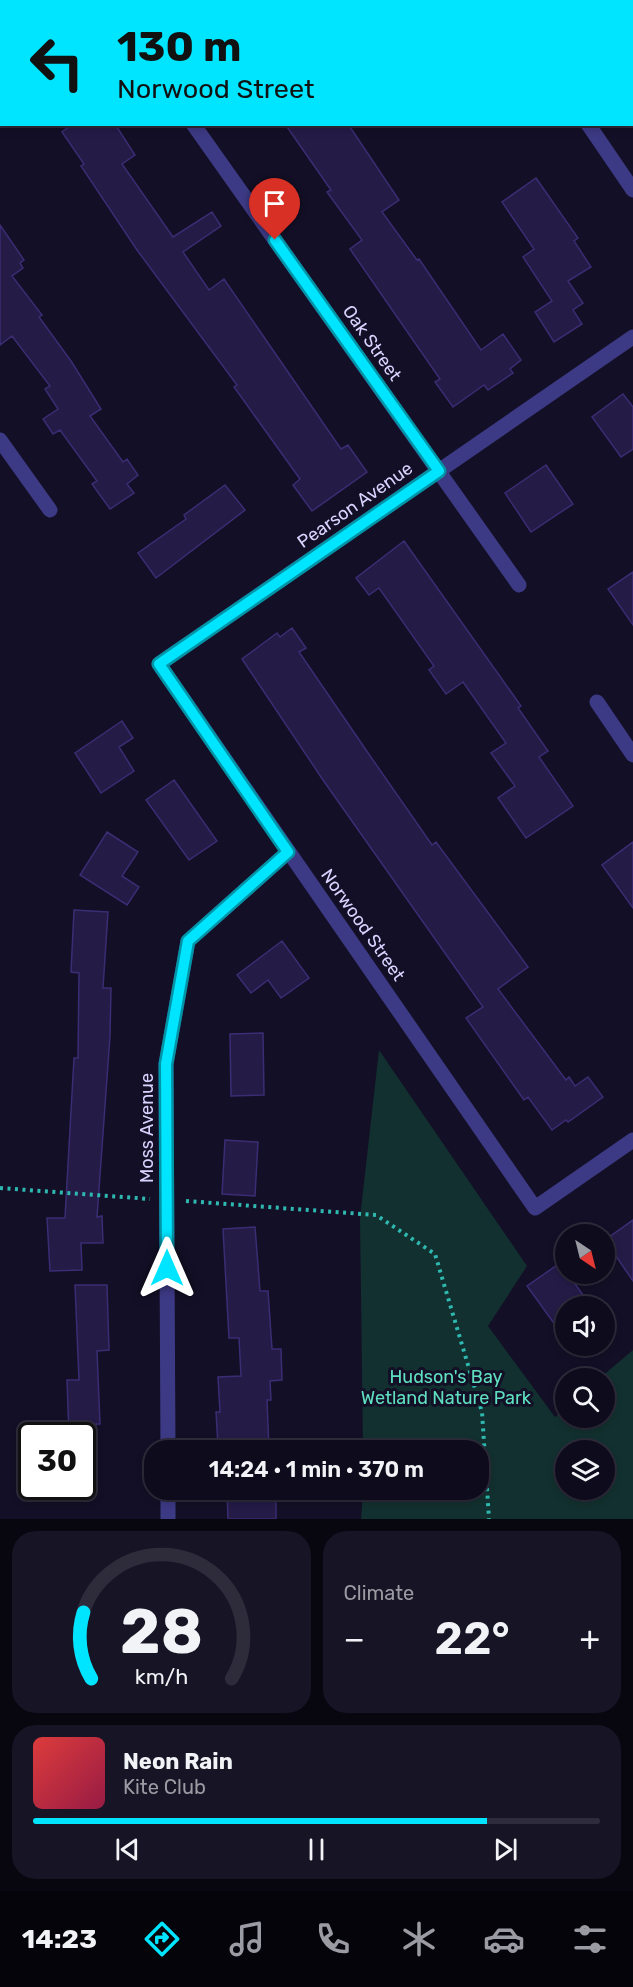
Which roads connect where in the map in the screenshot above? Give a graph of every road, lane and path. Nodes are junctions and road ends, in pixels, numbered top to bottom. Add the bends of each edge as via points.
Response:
1 (194, 126) edge
2 (589, 126) edge
3 (633, 190) edge
4 (633, 337) edge
5 (0, 440) edge
6 (439, 471) junction
7 (50, 510) dead end
8 (519, 585) dead end
9 (159, 664) joint
10 (597, 702) dead end
11 (633, 755) edge
12 (288, 852) junction
13 (633, 1140) edge
14 (0, 1188) edge
15 (151, 1199) dead end
16 (186, 1201) dead end
17 (168, 1440) edge
18 (168, 1500) edge
19 (168, 1519) edge
20 (489, 1519) edge

1 - 6 street, Oak Street
2 - 3 street
4 - 6 street, Pearson Avenue
5 - 7 street
6 - 8 street, Oak Street
6 - 9 street, Pearson Avenue
9 - 12 street, Norwood Street
10 - 11 street
12 - 13 street, Norwood Street via 535,1208
12 - 17 street, Moss Avenue via 188,941 166,1064
14 - 15 path
16 - 20 path via 376,1215 435,1254 482,1412
18 - 19 street

